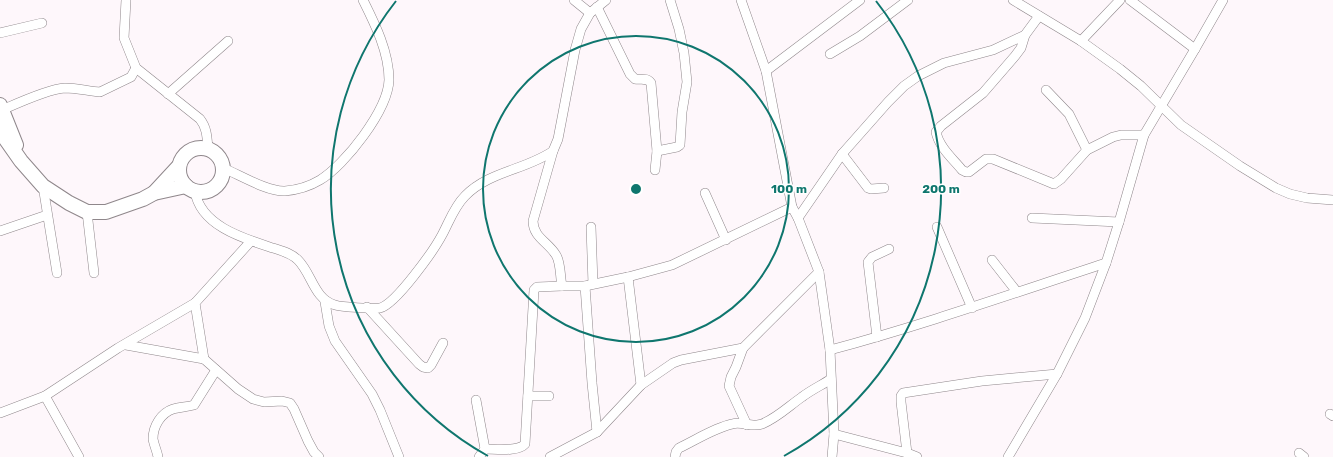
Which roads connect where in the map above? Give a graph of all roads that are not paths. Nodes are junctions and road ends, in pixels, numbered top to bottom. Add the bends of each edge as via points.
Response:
1 (126, 0) edge
2 (363, 0) edge
3 (574, 0) edge
4 (606, 0) edge
5 (670, 0) edge
6 (741, 0) edge
7 (860, 0) edge
8 (908, 0) edge
9 (1013, 0) edge
10 (1120, 0) edge
11 (1130, 0) edge
12 (1223, 0) edge
13 (598, 7) junction
14 (590, 13) junction
15 (1039, 16) junction
16 (42, 23) dead end
17 (0, 33) edge
18 (1025, 35) junction
19 (228, 41) dead end
20 (1081, 42) junction
21 (1195, 49) junction
22 (830, 54) dead end
23 (136, 68) junction
24 (766, 70) junction
25 (1046, 90) dead end
26 (168, 94) junction
27 (1, 107) edge
28 (1161, 107) junction
29 (0, 131) edge
30 (1144, 135) junction
31 (208, 148) junction
32 (1087, 150) junction
33 (553, 151) junction
34 (657, 151) junction
35 (842, 154) junction
36 (21, 161) junction
37 (179, 166) junction
38 (223, 168) junction
39 (655, 170) dead end
40 (43, 186) junction
41 (190, 188) junction
42 (884, 188) dead end
43 (154, 193) junction
44 (704, 193) dead end
45 (1333, 200) edge
46 (792, 207) junction
47 (87, 212) junction
48 (47, 215) junction
49 (798, 218) junction
50 (1032, 218) dead end
51 (1119, 222) junction
52 (591, 227) dead end
53 (937, 227) dead end
54 (0, 231) edge
55 (726, 240) junction
56 (251, 241) junction
57 (889, 250) dead end
58 (992, 260) dead end
59 (1106, 263) junction
60 (819, 272) junction
61 (58, 273) dead end
62 (94, 273) dead end
63 (628, 277) junction
64 (589, 285) junction
65 (562, 286) junction
66 (1017, 292) junction
67 (325, 302) junction
68 (195, 303) junction
69 (367, 307) junction
70 (972, 308) junction
71 (876, 337) junction
72 (444, 343) dead end
73 (126, 344) junction
74 (743, 348) junction
75 (830, 350) junction
76 (204, 359) junction
77 (216, 370) junction
78 (1057, 374) junction
79 (831, 379) junction
80 (642, 385) junction
81 (45, 396) junction
82 (528, 396) junction
83 (549, 396) dead end
84 (476, 400) dead end
85 (0, 413) edge
86 (747, 425) junction
87 (597, 432) junction
88 (834, 434) junction
89 (485, 449) junction
90 (907, 453) junction
91 (79, 457) edge
92 (158, 457) edge
93 (319, 457) edge
94 (399, 457) edge
95 (480, 457) edge
96 (550, 457) edge
97 (675, 457) edge
98 (832, 457) edge
99 (917, 457) edge
100 (1008, 457) edge

1 - 23 street via 124,38
2 - 38 street via 378,29 389,80 385,98 376,115 351,151 320,180 305,188 285,191 271,189
3 - 14 street
4 - 13 street
5 - 34 street via 684,53 687,82 680,145
6 - 24 street
7 - 24 street
8 - 22 street via 860,36
9 - 15 street
10 - 20 street
11 - 21 street
12 - 21 street
13 - 14 street
13 - 34 street via 630,74 635,79 646,79 651,83
14 - 33 street via 581,29 575,50 558,139
15 - 18 street
15 - 20 street
16 - 17 street
18 - 32 street via 1015,56 983,93 941,126 936,132 937,137 945,150 966,172 986,159 993,158 1054,184
18 - 35 street via 992,50 944,63 918,76 888,102
19 - 26 street
20 - 28 street via 1141,86
21 - 28 street
23 - 26 street
23 - 27 street via 131,77 100,92 59,89
24 - 46 street
25 - 32 street via 1069,114
26 - 31 street via 200,118 207,132
27 - 36 main road
28 - 30 street
28 - 45 street via 1214,149 1276,188 1307,198
29 - 36 main road
30 - 32 street via 1113,137
30 - 51 street
31 - 37 main road via 197,148 188,152
31 - 38 main road via 217,154
33 - 65 street via 533,228 558,259
33 - 69 street via 543,158 493,177 464,196 441,237 408,284 394,299 380,308
34 - 39 street
35 - 42 street via 868,188
35 - 49 street
36 - 40 main road
37 - 41 main road via 180,177
37 - 43 main road
38 - 41 main road via 222,179 215,187 205,192
40 - 47 main road
40 - 48 street
41 - 43 main road
41 - 56 street via 207,215 222,228
43 - 47 main road via 106,212
44 - 55 street
46 - 49 street
46 - 55 street
47 - 62 street
48 - 54 street
48 - 61 street
49 - 60 street
50 - 51 street
51 - 59 street
52 - 64 street
53 - 70 street
55 - 63 street via 672,265
56 - 67 street via 289,253 298,260
56 - 68 street
57 - 71 street via 872,257 868,262
58 - 66 street
59 - 66 street
59 - 78 street via 1085,318
60 - 74 street
60 - 75 street
63 - 64 street
63 - 80 street
64 - 65 street
64 - 87 street via 592,384
65 - 82 street via 537,287 534,290
66 - 70 street
67 - 69 street via 336,306
67 - 94 street via 329,326 335,341 372,394
68 - 73 street
68 - 76 street
69 - 72 street via 423,367 428,368 431,365
70 - 71 street
71 - 75 street
73 - 76 street
73 - 81 street
74 - 80 street via 673,363
74 - 86 street via 729,386
75 - 79 street
76 - 77 street
77 - 92 street via 194,405 173,409 159,419 154,439
77 - 93 street via 253,399 290,403 308,441
78 - 90 street via 982,381 903,393 901,402
78 - 100 street
79 - 86 street via 761,425
79 - 88 street
80 - 87 street
81 - 85 street
81 - 91 street
82 - 83 street
82 - 89 street via 525,444 522,448
84 - 89 street
86 - 97 street via 731,424 708,434 679,448
87 - 96 street
88 - 90 street
88 - 98 street
89 - 95 street
90 - 99 street

